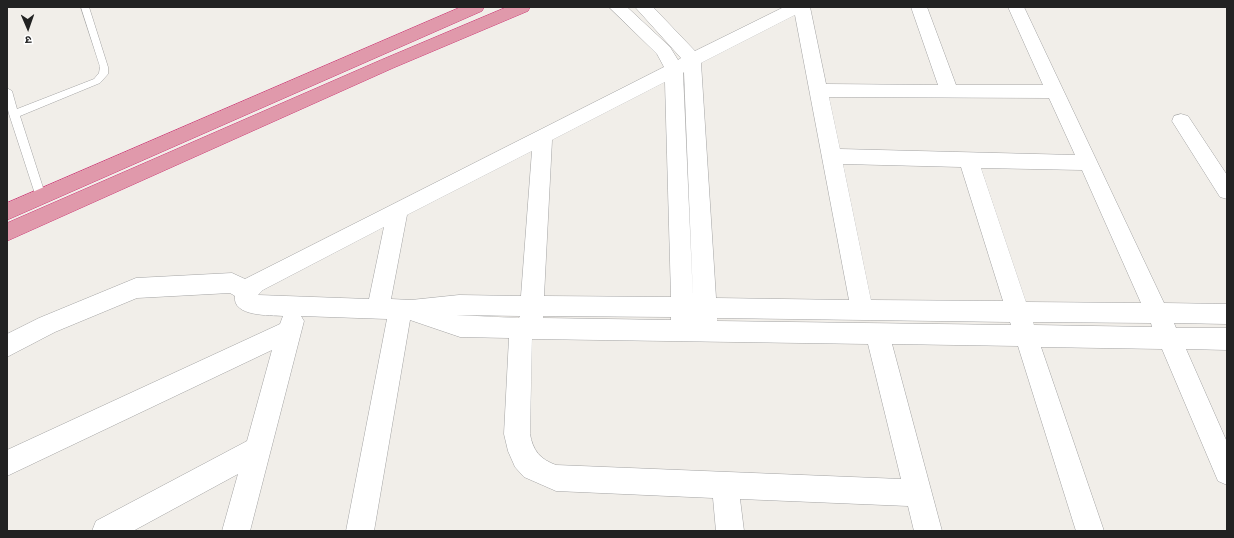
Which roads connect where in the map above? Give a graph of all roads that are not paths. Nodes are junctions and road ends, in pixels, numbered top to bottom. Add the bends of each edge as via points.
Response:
1 (85, 7) edge
2 (476, 7) edge
3 (522, 7) edge
4 (617, 7) edge
5 (643, 7) edge
6 (797, 7) edge
7 (802, 7) edge
8 (919, 7) edge
9 (1016, 7) edge
10 (692, 59) junction
11 (674, 70) junction
12 (818, 90) junction
13 (7, 91) edge
14 (949, 91) junction
15 (1055, 92) junction
16 (14, 114) junction
17 (1181, 121) dead end
18 (543, 136) junction
19 (831, 156) junction
20 (968, 160) junction
21 (1087, 163) junction
22 (1227, 191) edge
23 (41, 197) junction
24 (398, 210) junction
25 (7, 212) edge
26 (7, 232) edge
27 (247, 291) junction
28 (296, 306) junction
29 (397, 310) junction
30 (862, 310) junction
31 (1019, 312) junction
32 (1157, 313) junction
33 (1227, 314) edge
34 (683, 319) junction
35 (706, 319) junction
36 (528, 320) junction
37 (289, 331) junction
38 (877, 333) junction
39 (1027, 336) junction
40 (1169, 338) junction
41 (1227, 339) edge
42 (7, 346) edge
43 (258, 449) junction
44 (7, 463) edge
45 (1227, 472) edge
46 (725, 485) junction
47 (918, 493) junction
48 (106, 531) edge
49 (236, 531) edge
50 (360, 531) edge
51 (730, 531) edge
52 (928, 531) edge
53 (1090, 531) edge

1 - 16 lane via 104,67 103,74 97,81
2 - 23 highway
3 - 26 highway
4 - 11 street via 664,51
5 - 10 street
6 - 10 street
7 - 12 street
8 - 14 street
9 - 15 street
10 - 11 street
10 - 35 street
11 - 18 street
11 - 34 street
12 - 14 street
12 - 19 street
13 - 16 lane
14 - 15 street
15 - 21 street
16 - 23 lane
17 - 22 street
18 - 24 street
18 - 36 street
19 - 20 street
19 - 30 street
20 - 21 street
20 - 31 street
21 - 32 street
23 - 25 highway
24 - 27 street via 255,283
24 - 29 street
27 - 28 street via 246,299 252,304
27 - 42 street via 232,283 136,288 47,325
28 - 29 street
28 - 37 street
29 - 36 street via 460,327
29 - 50 street
30 - 31 street
30 - 35 street
31 - 32 street
31 - 39 street
32 - 33 street
32 - 40 street
34 - 35 street
34 - 36 street
35 - 38 street
36 - 46 street via 518,434 519,448 525,461 538,473 556,478
37 - 43 street
37 - 44 street
38 - 39 street
38 - 47 street
39 - 40 street
39 - 53 street
40 - 41 street
40 - 45 street
43 - 48 street
43 - 49 street
46 - 47 street
46 - 51 street
47 - 52 street

